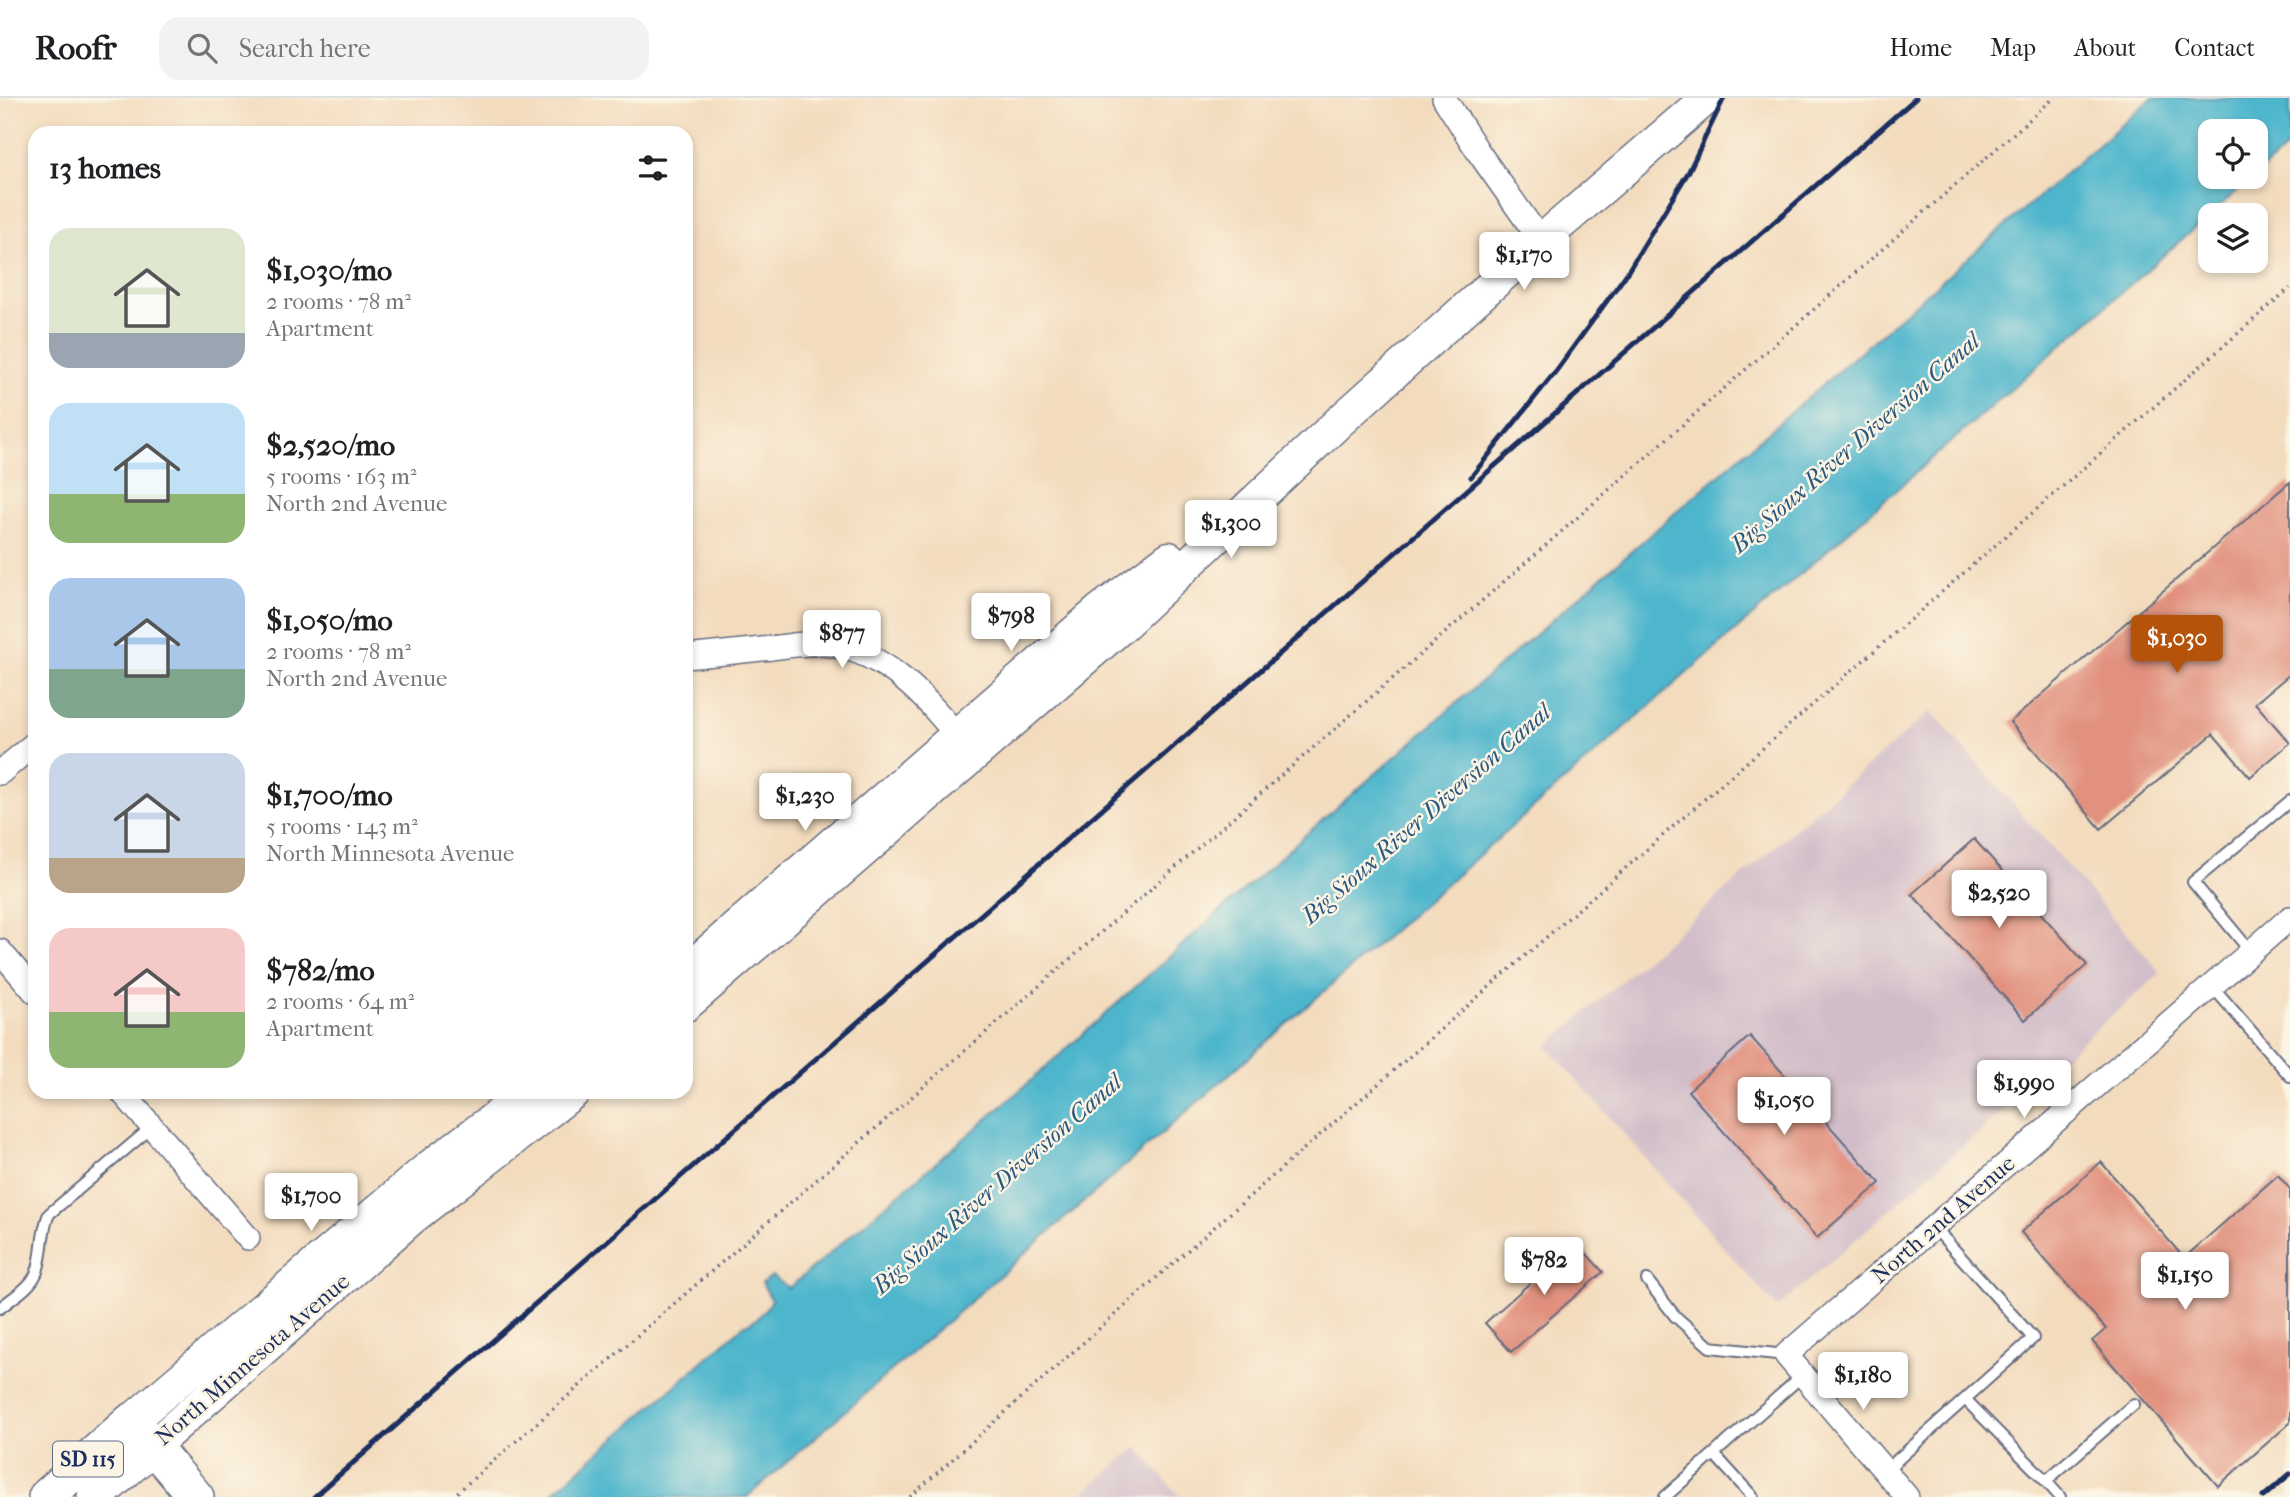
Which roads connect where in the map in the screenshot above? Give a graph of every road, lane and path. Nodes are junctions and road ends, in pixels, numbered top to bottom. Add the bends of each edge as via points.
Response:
1 (1444, 98) edge
2 (1707, 98) edge
3 (2054, 98) edge
4 (1541, 241) junction
5 (2290, 288) edge
6 (693, 656) edge
7 (966, 745) junction
8 (28, 749) edge
9 (0, 773) edge
10 (2290, 801) edge
11 (2290, 918) edge
12 (0, 951) edge
13 (2251, 952) junction
14 (693, 965) edge
15 (28, 984) edge
16 (2212, 986) junction
17 (693, 998) edge
18 (2290, 1076) edge
19 (128, 1099) edge
20 (520, 1099) edge
21 (565, 1099) edge
22 (152, 1127) junction
23 (1934, 1227) junction
24 (248, 1238) dead end
25 (1647, 1280) dead end
26 (0, 1308) edge
27 (1786, 1355) junction
28 (1803, 1375) junction
29 (1965, 1399) junction
30 (2134, 1404) dead end
31 (142, 1434) junction
32 (1714, 1454) junction
33 (1885, 1471) junction
34 (2046, 1481) junction
35 (46, 1497) edge
36 (95, 1497) edge
37 (196, 1497) edge
38 (452, 1497) edge
39 (910, 1497) edge
40 (1665, 1497) edge
41 (1753, 1497) edge
42 (1907, 1497) edge
43 (2060, 1497) edge

1 - 4 street
2 - 4 main road
3 - 38 path
4 - 7 main road via 1118,630
5 - 39 path
6 - 7 street via 808,643 850,649 870,657 919,692
7 - 14 main road
7 - 17 main road
8 - 9 street
10 - 13 lane via 2193,882
11 - 13 street, North 2nd Avenue
12 - 15 street
13 - 16 street, North 2nd Avenue
16 - 18 lane
16 - 23 street, North 2nd Avenue
19 - 22 street
20 - 31 main road, North Minnesota Avenue via 429,1167
21 - 31 main road, North Minnesota Avenue
22 - 24 street
22 - 26 lane via 49,1214 37,1273
23 - 27 street, North 2nd Avenue
23 - 29 lane via 2033,1338
25 - 27 lane via 1675,1316 1710,1347
27 - 28 street
28 - 32 lane
28 - 33 street
29 - 33 lane
29 - 34 lane
30 - 34 lane
31 - 35 main road, North Minnesota Avenue / SD 115
31 - 36 main road, North Minnesota Avenue / SD 115
31 - 37 main road, SD 115
32 - 40 lane
32 - 41 lane
33 - 42 street
34 - 43 lane

